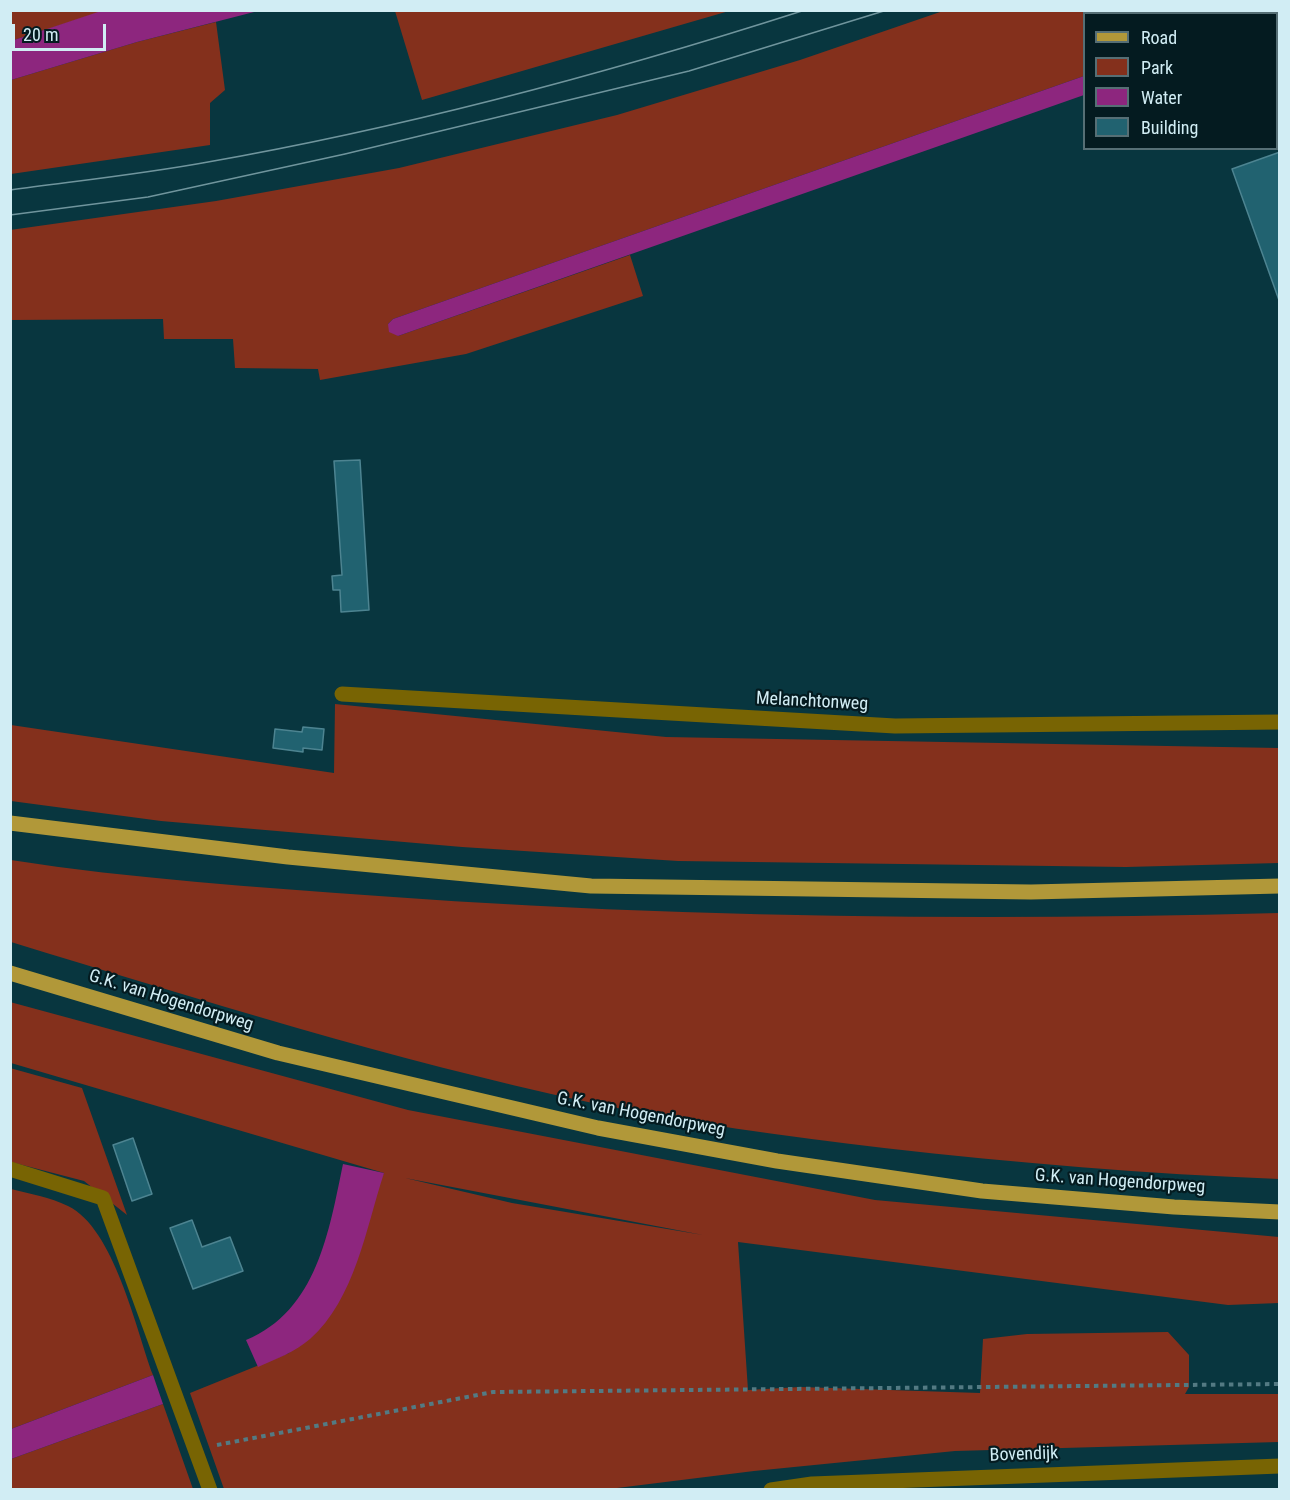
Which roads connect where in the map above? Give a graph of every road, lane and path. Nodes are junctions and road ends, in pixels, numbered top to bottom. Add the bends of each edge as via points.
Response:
1 (342, 694) dead end
2 (1280, 722) edge
3 (10, 823) edge
4 (1280, 886) edge
5 (10, 973) edge
6 (10, 1169) edge
7 (1280, 1212) edge
8 (1280, 1384) edge
9 (195, 1450) junction
10 (1280, 1466) edge
11 (210, 1490) edge
12 (771, 1490) edge

1 - 2 street, Melanchtonweg via 895,726
3 - 4 main road via 288,858 591,886 1031,892
5 - 7 main road, G.K. van Hogendorpweg via 278,1053 598,1128 777,1161 982,1191
6 - 9 street via 103,1198
8 - 9 path via 494,1392
9 - 11 street
10 - 12 street, Bovendijk via 812,1484

